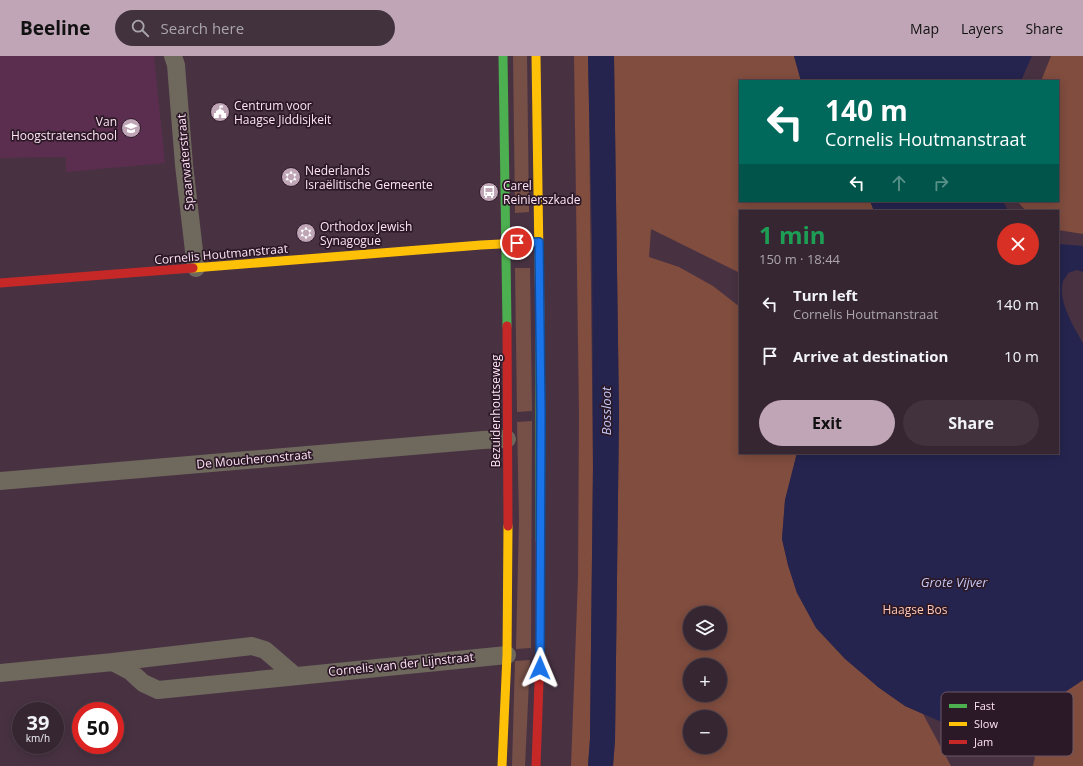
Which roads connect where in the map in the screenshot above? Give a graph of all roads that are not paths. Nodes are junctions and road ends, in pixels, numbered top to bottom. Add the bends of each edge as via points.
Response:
1 (173, 56) edge
2 (503, 56) edge
3 (536, 56) edge
4 (539, 242) junction
5 (505, 244) junction
6 (196, 268) junction
7 (0, 284) edge
8 (508, 439) junction
9 (0, 481) edge
10 (507, 655) junction
11 (113, 662) junction
12 (0, 673) edge
13 (294, 675) junction
14 (502, 766) edge
15 (536, 766) edge

1 - 6 street, Spaarwaterstraat via 176,65
2 - 5 main road, Bezuidenhoutseweg
3 - 4 main road
4 - 5 main road, Cornelis Houtmanstraat
4 - 15 main road via 540,654
5 - 6 main road, Cornelis Houtmanstraat
5 - 8 main road, Bezuidenhoutseweg
6 - 7 main road, Cornelis Houtmanstraat
8 - 9 street, De Moucheronstraat
8 - 10 main road, Bezuidenhoutseweg
10 - 13 street, Cornelis van der Lijnstraat
10 - 14 main road, Bezuidenhoutseweg
11 - 12 street
11 - 13 street, Cornelis van der Lijnstraat via 158,690
11 - 13 street via 252,646 265,650

